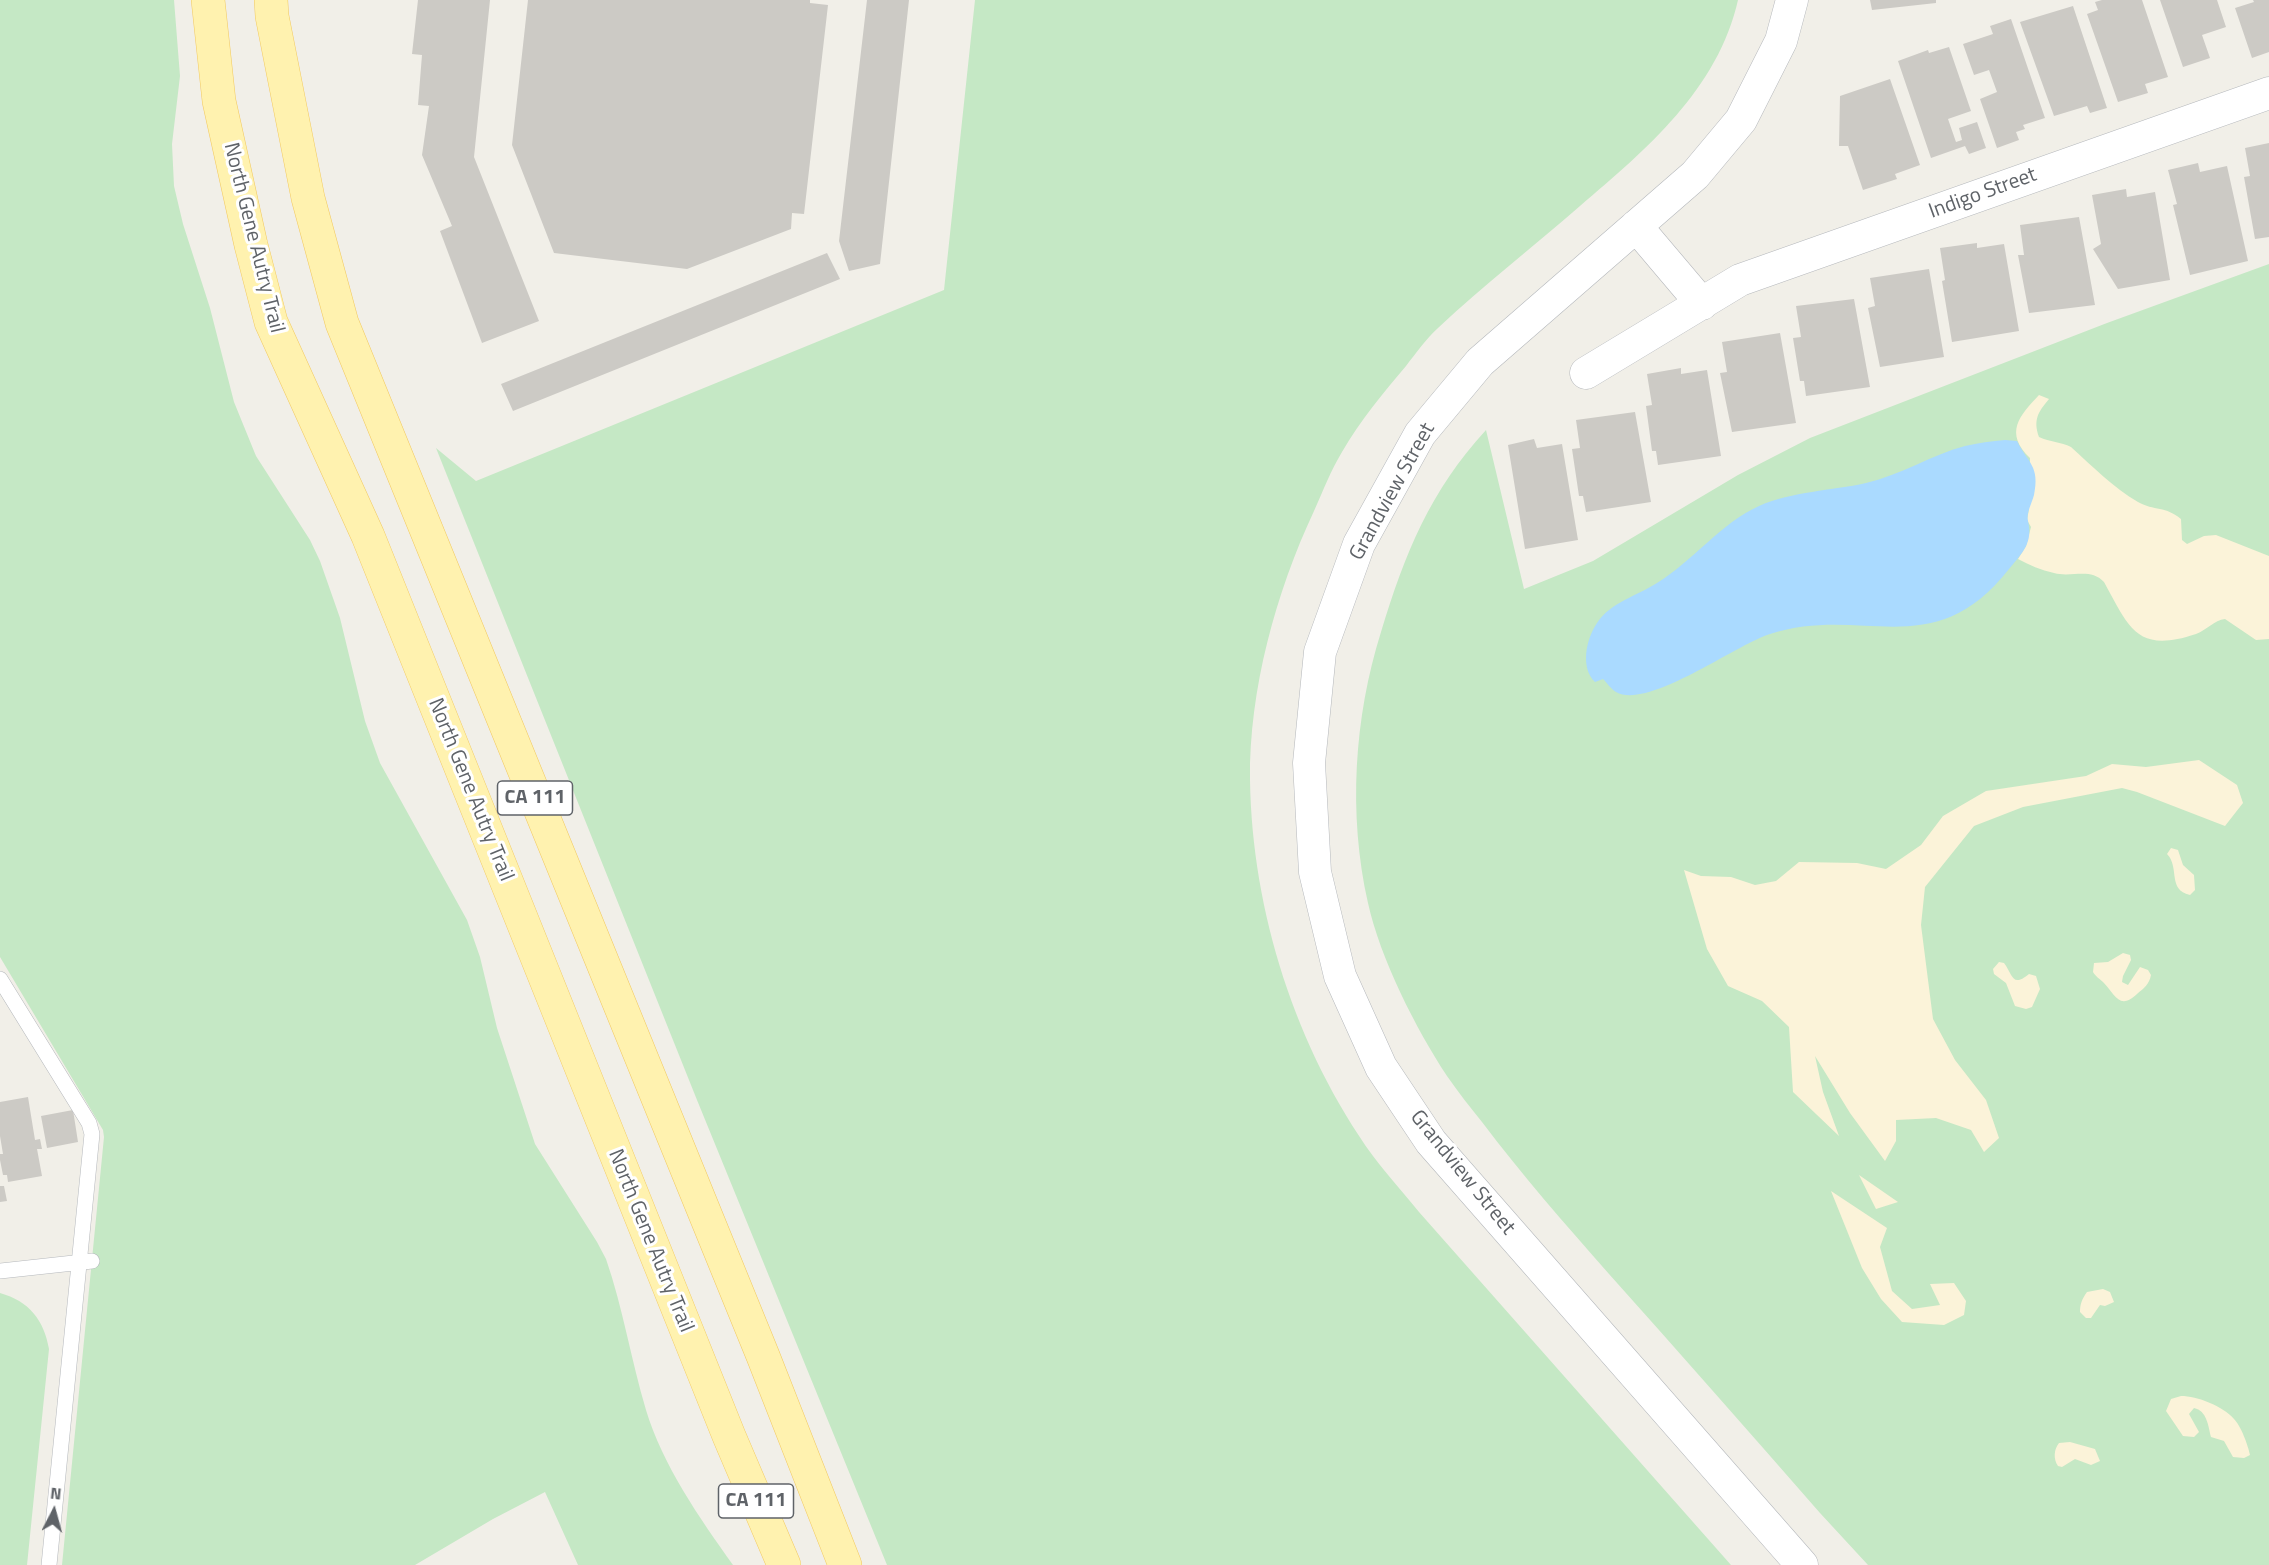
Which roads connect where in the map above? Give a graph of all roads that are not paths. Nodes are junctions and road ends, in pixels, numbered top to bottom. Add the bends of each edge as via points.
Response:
1 (208, 0) edge
2 (271, 0) edge
3 (1792, 0) edge
4 (2269, 93) edge
5 (1636, 226) junction
6 (1702, 304) junction
7 (1586, 373) dead end
8 (0, 979) edge
9 (86, 1262) junction
10 (0, 1271) edge
11 (49, 1565) edge
12 (784, 1565) edge
13 (845, 1565) edge
14 (1802, 1565) edge

1 - 12 main road, North Gene Autry Trail / CA 111 via 219,101 271,322 368,536
2 - 13 main road, CA 111 via 308,198 342,323
3 - 5 street, Grandview Street via 1781,40 1741,120 1695,175
4 - 6 street, Indigo Street via 1740,280
5 - 6 street
5 - 14 street, Grandview Street via 1480,362 1420,434 1359,544 1320,652 1309,763 1315,872 1340,976 1381,1067 1431,1142
6 - 7 street, Indigo Street
8 - 9 lane via 89,1123 93,1147
9 - 10 lane
9 - 11 lane

